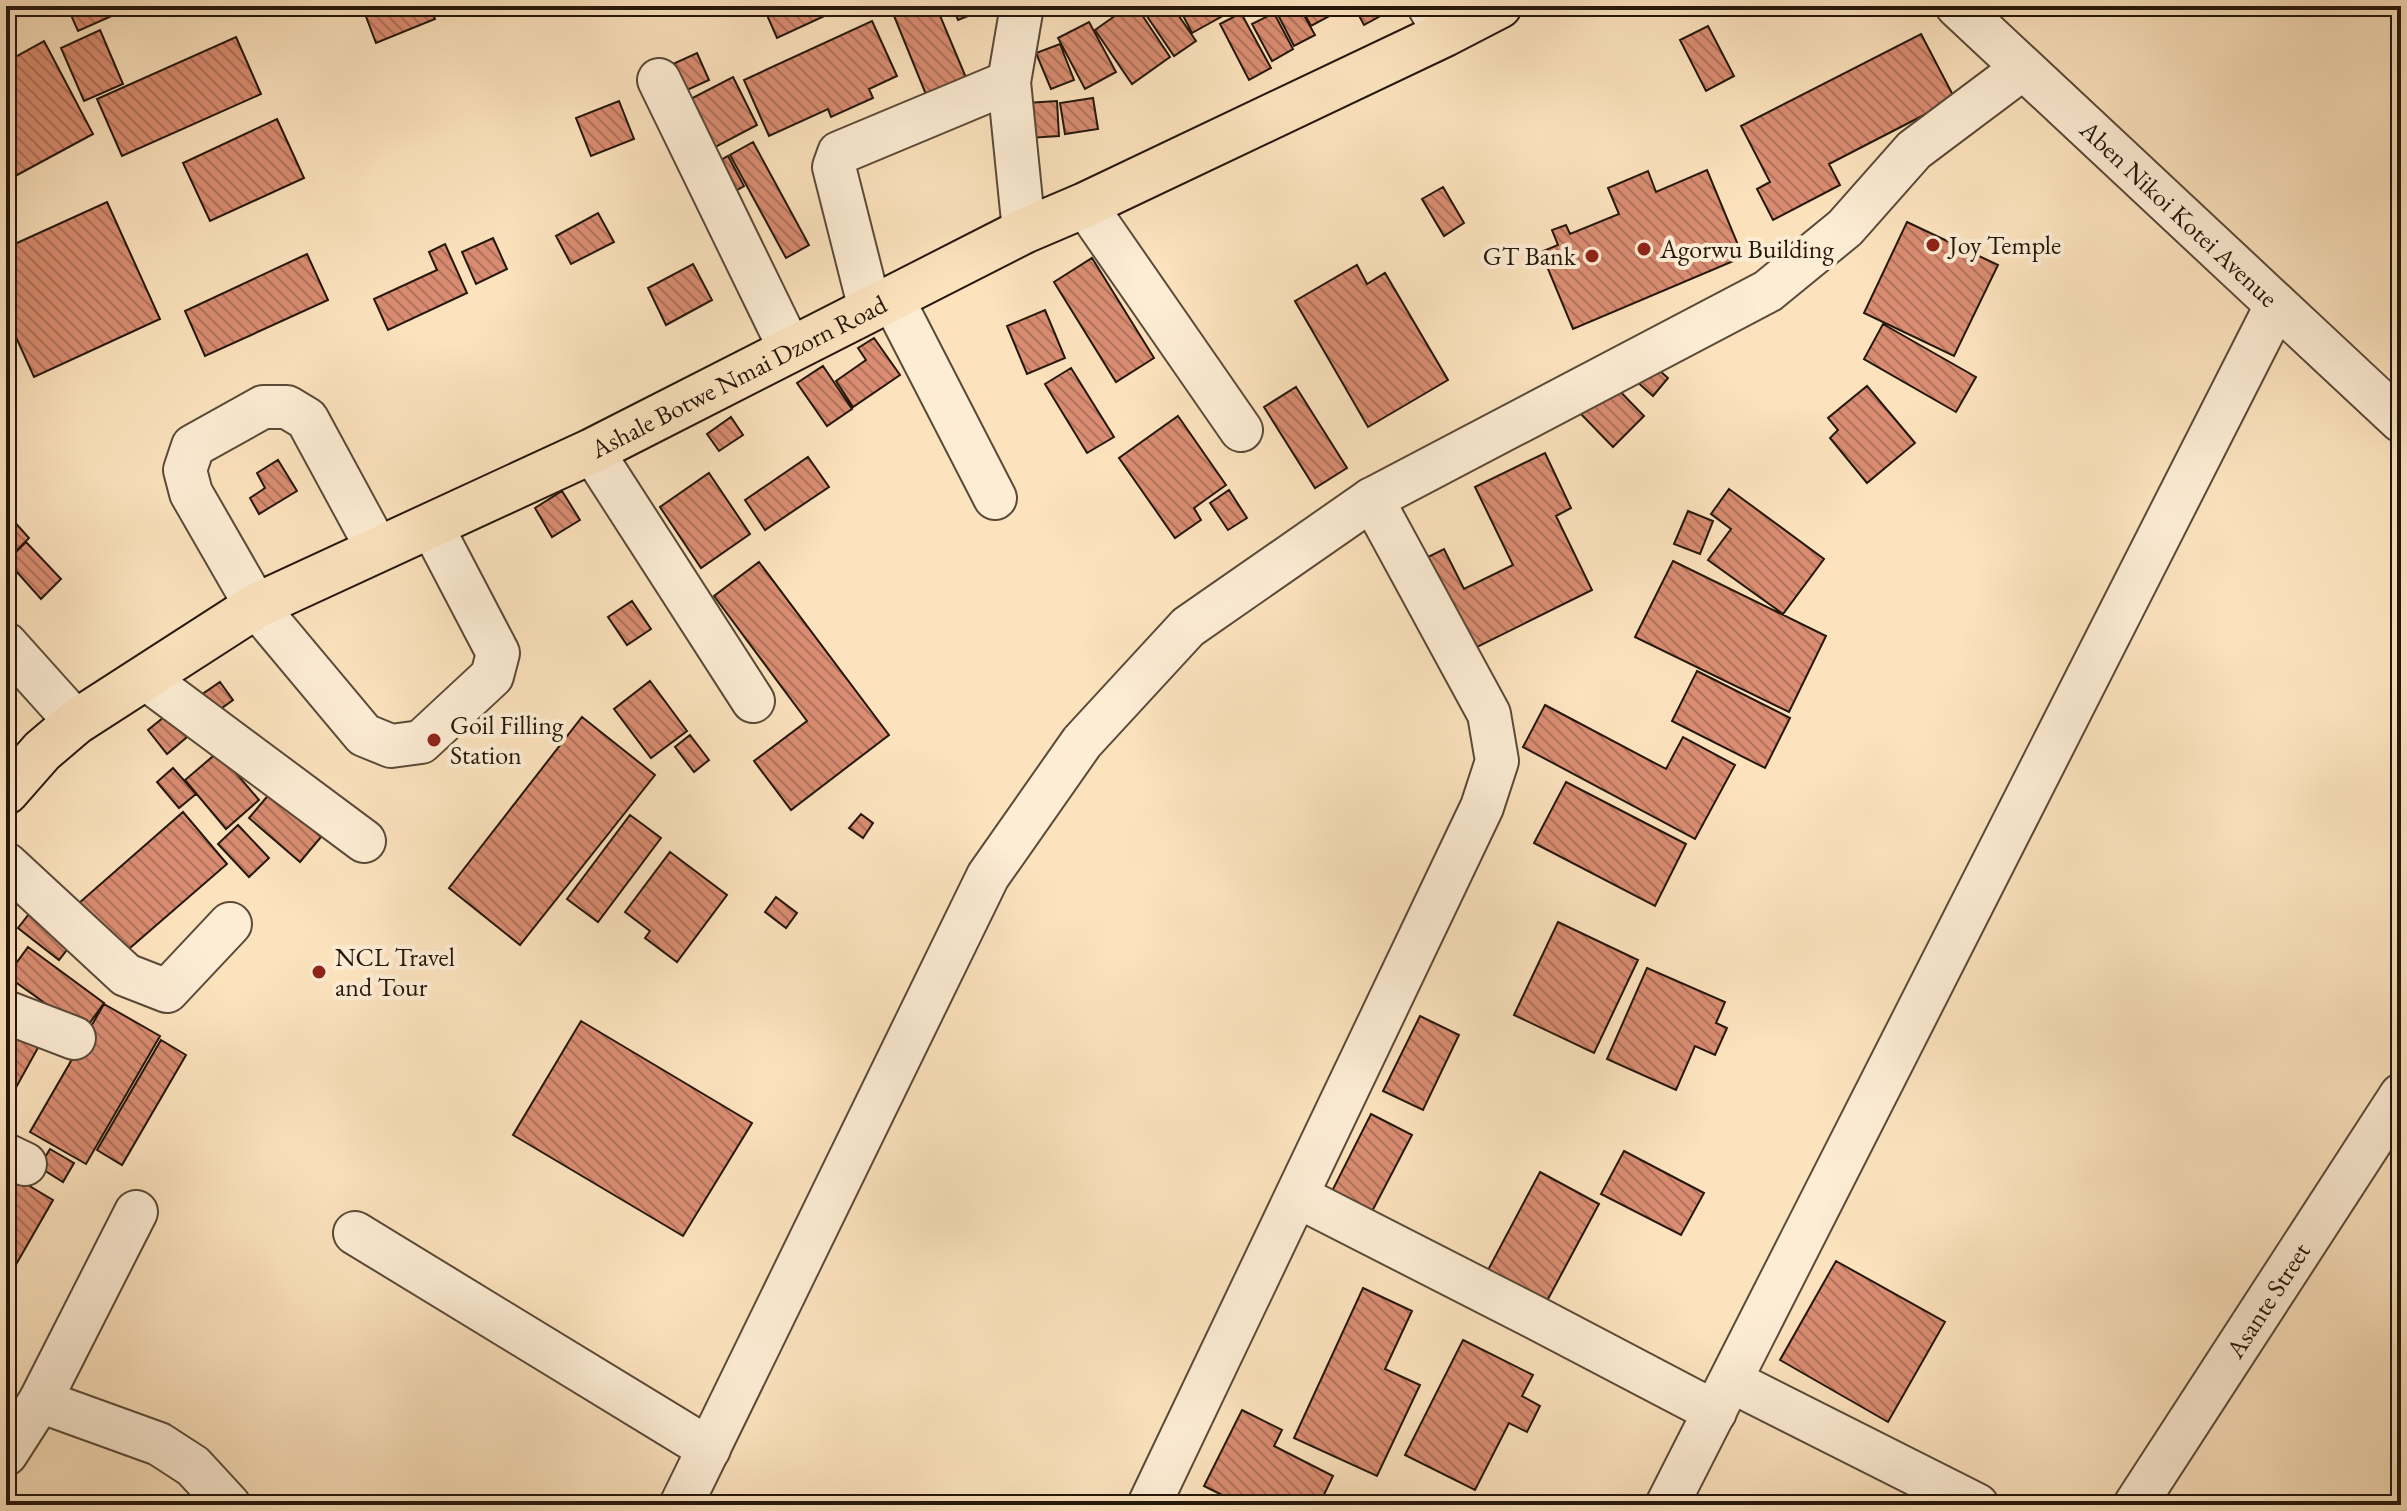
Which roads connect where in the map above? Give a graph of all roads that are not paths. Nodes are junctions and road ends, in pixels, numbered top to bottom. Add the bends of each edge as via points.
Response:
1 (1022, 6) edge
2 (1499, 6) edge
3 (1957, 6) edge
4 (1437, 20) edge
5 (2022, 69) junction
6 (659, 80) dead end
7 (1009, 82) junction
8 (1085, 205) junction
9 (1024, 231) junction
10 (881, 303) junction
11 (2276, 306) junction
12 (790, 349) junction
13 (2401, 421) edge
14 (1241, 430) dead end
15 (592, 451) junction
16 (995, 498) dead end
17 (1372, 499) junction
18 (431, 525) junction
19 (378, 550) junction
20 (256, 606) junction
21 (6, 644) edge
22 (145, 678) junction
23 (753, 701) dead end
24 (76, 722) junction
25 (6, 792) edge
26 (364, 841) dead end
27 (6, 864) edge
28 (230, 924) dead end
29 (6, 1012) edge
30 (74, 1038) dead end
31 (2401, 1095) edge
32 (1297, 1196) junction
33 (136, 1212) dead end
34 (355, 1233) dead end
35 (1723, 1397) junction
36 (40, 1401) junction
37 (709, 1449) junction
38 (6, 1454) edge
39 (229, 1505) edge
40 (681, 1505) edge
41 (1149, 1505) edge
42 (1667, 1505) edge
43 (1977, 1505) edge
44 (2135, 1505) edge

1 - 7 street
2 - 4 main road, Ashale Botwe Nmai Dzorn Road
3 - 5 street, Aben Nikoi Kotei Avenue
4 - 8 main road, Ashale Botwe Nmai Dzorn Road
5 - 11 street, Aben Nikoi Kotei Avenue
5 - 17 street via 1914,150 1845,228 1768,291
6 - 12 street
7 - 9 street
7 - 10 street via 839,153 834,167
8 - 9 main road, Ashale Botwe Nmai Dzorn Road
8 - 14 street
9 - 10 main road, Ashale Botwe Nmai Dzorn Road
10 - 12 main road, Ashale Botwe Nmai Dzorn Road
10 - 16 street
11 - 13 street, Aben Nikoi Kotei Avenue
11 - 35 street
12 - 15 main road, Ashale Botwe Nmai Dzorn Road
15 - 18 main road, Ashale Botwe Nmai Dzorn Road
15 - 23 street
17 - 32 street via 1489,714 1497,761 1482,807
17 - 37 street via 1188,627 1073,754 988,876
18 - 19 main road, Ashale Botwe Nmai Dzorn Road
18 - 20 street via 498,653 492,676 421,742 391,746 364,735
19 - 20 main road, Ashale Botwe Nmai Dzorn Road
19 - 20 street via 307,419 287,407 263,407 193,446 185,470 191,493
20 - 22 main road, Ashale Botwe Nmai Dzorn Road
21 - 24 street
22 - 24 main road, Ashale Botwe Nmai Dzorn Road
22 - 26 street
24 - 25 main road, Ashale Botwe Nmai Dzorn Road
27 - 28 street via 126,975 167,991
29 - 30 street
31 - 44 street, Asante Street
32 - 35 street via 1548,1324
32 - 41 street
33 - 36 street
34 - 37 street
35 - 42 street
35 - 43 street
36 - 38 street
36 - 39 street via 159,1444 193,1466
37 - 40 street

